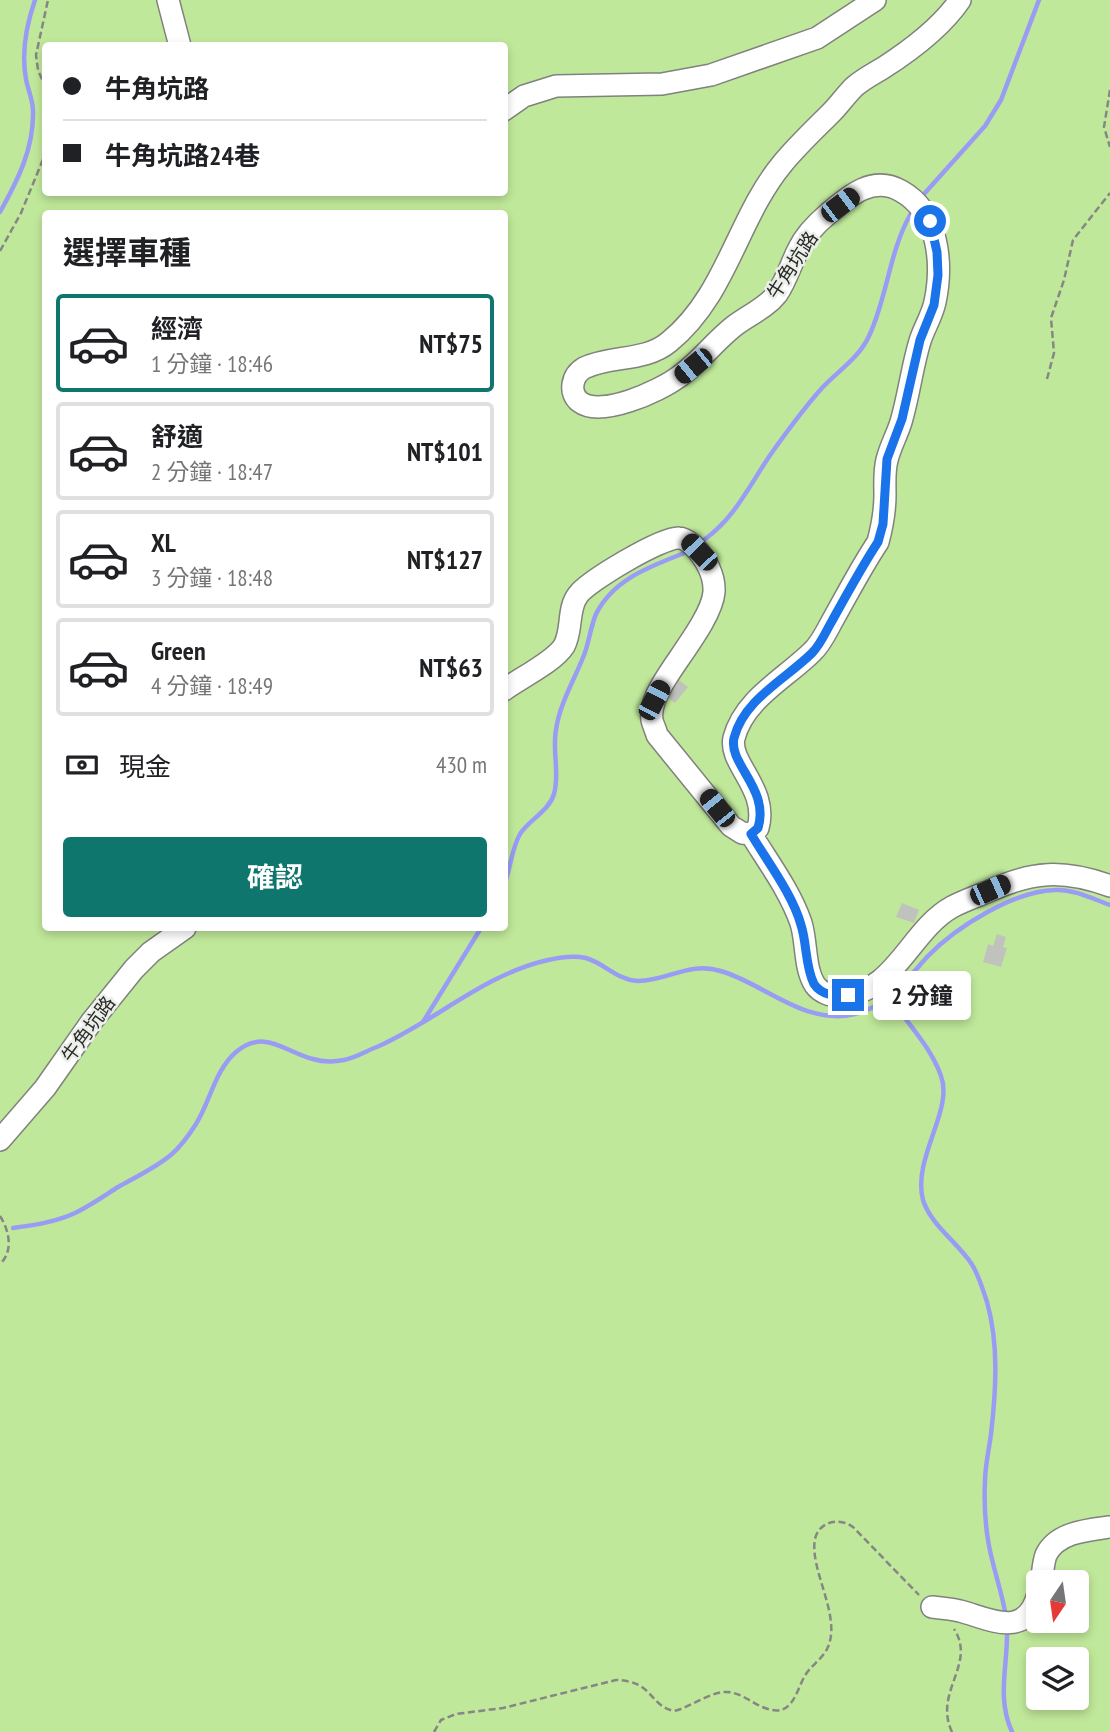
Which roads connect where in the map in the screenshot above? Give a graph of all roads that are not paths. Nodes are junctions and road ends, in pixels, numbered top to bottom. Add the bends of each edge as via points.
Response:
1 (168, 0) edge
2 (875, 0) edge
3 (960, 0) edge
4 (179, 42) edge
5 (508, 107) edge
6 (508, 687) edge
7 (751, 834) junction
8 (1110, 886) edge
9 (181, 931) edge
10 (0, 1140) edge
11 (1110, 1527) edge
12 (1043, 1570) edge
13 (933, 1607) road end
14 (1026, 1615) edge

1 - 4 street
2 - 5 street via 817,38 710,75 662,83 556,86 524,96
3 - 7 street, 牛角坑路 via 923,39 854,87 783,163 752,209 708,300 668,344 587,367 576,373 572,382 581,403 608,407 674,380 723,335 769,303 810,233 868,186 880,183 907,194 930,221 937,252 934,305 887,459 878,542 814,651 757,702 733,740 760,804 758,828
6 - 7 street via 563,647 572,608 586,587 622,562 667,540 689,541 707,563 714,593 654,700 652,719 657,735 732,825
7 - 8 street via 798,915 815,985 835,996 866,990 881,981 939,915 1009,882 1065,873
9 - 10 street, 牛角坑路 via 134,969
11 - 12 street via 1076,1533 1052,1546
13 - 14 street via 1001,1624

